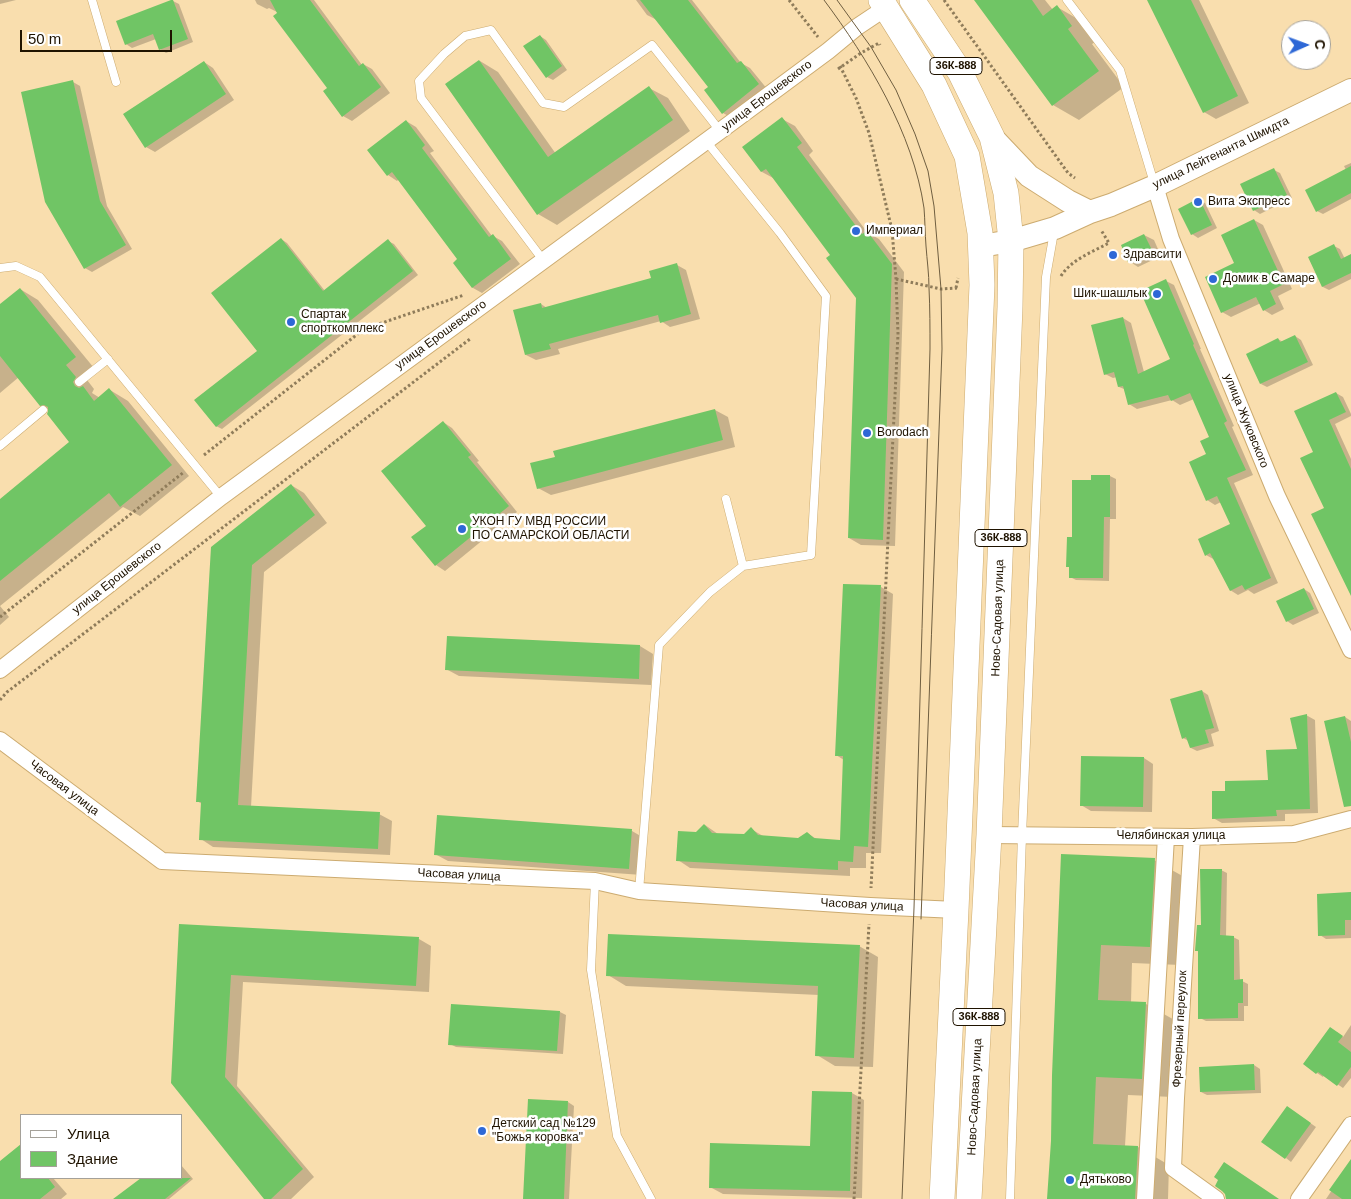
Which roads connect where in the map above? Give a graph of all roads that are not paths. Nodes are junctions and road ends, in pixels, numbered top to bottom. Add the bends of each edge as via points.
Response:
1 (92, 0) edge
2 (912, 0) edge
3 (1067, 0) edge
4 (884, 3) edge
5 (116, 82) dead end
6 (1351, 90) edge
7 (720, 131) junction
8 (992, 137) junction
9 (706, 141) junction
10 (1155, 186) junction
11 (1090, 212) junction
12 (1055, 228) junction
13 (1011, 241) junction
14 (981, 246) junction
15 (543, 260) junction
16 (0, 268) edge
17 (108, 359) junction
18 (79, 382) dead end
19 (44, 410) dead end
20 (0, 446) edge
21 (221, 496) junction
22 (726, 500) dead end
23 (743, 566) junction
24 (1351, 650) edge
25 (0, 670) edge
26 (0, 740) edge
27 (1351, 819) edge
28 (989, 835) junction
29 (1022, 835) junction
30 (1166, 837) junction
31 (1192, 837) junction
32 (595, 881) junction
33 (639, 891) junction
34 (956, 910) junction
35 (1351, 1125) edge
36 (651, 1199) edge
37 (942, 1199) edge
38 (969, 1199) edge
39 (1010, 1199) edge
40 (1144, 1199) edge
41 (1216, 1199) edge
42 (1299, 1199) edge

1 - 5 lane
2 - 8 main road, Ново-Садовая улица / 36К-888 via 960,72
3 - 10 lane via 1120,70
4 - 7 street, улица Ерошевского via 828,50
4 - 14 main road via 934,85 967,156
6 - 10 street, улица Лейтенанта Шмидта
7 - 9 street, улица Ерошевского
7 - 15 lane via 652,45 564,107 543,103 491,30 465,36 418,80 421,98
8 - 11 street via 1029,176
8 - 13 main road, Ново-Садовая улица / 36К-888 via 1006,193
9 - 15 street, улица Ерошевского
9 - 23 lane via 826,296 812,555
10 - 11 street, улица Лейтенанта Шмидта
10 - 24 street, улица Жуковского via 1171,239 1277,496
11 - 12 street, улица Лейтенанта Шмидта
12 - 13 street, улица Лейтенанта Шмидта
12 - 29 lane via 1046,277
13 - 14 street, улица Лейтенанта Шмидта
13 - 28 main road, Ново-Садовая улица / 36К-888
14 - 34 main road
15 - 21 street, улица Ерошевского
16 - 17 lane via 16,266 40,277
17 - 18 lane
17 - 21 lane
19 - 20 lane
21 - 25 street, улица Ерошевского
22 - 23 lane
23 - 33 lane via 710,592 659,645
26 - 32 street, Часовая улица via 162,861
27 - 31 street, Челябинская улица via 1294,834
28 - 29 street, Челябинская улица
28 - 38 main road, Ново-Садовая улица / 36К-888
29 - 30 street, Челябинская улица
29 - 39 lane
30 - 31 street, Челябинская улица
30 - 40 street
31 - 41 street, Фрезерный переулок via 1173,1168
32 - 33 street, Часовая улица
32 - 36 lane via 591,970 617,1136
33 - 34 street, Часовая улица
34 - 37 main road
35 - 42 street

